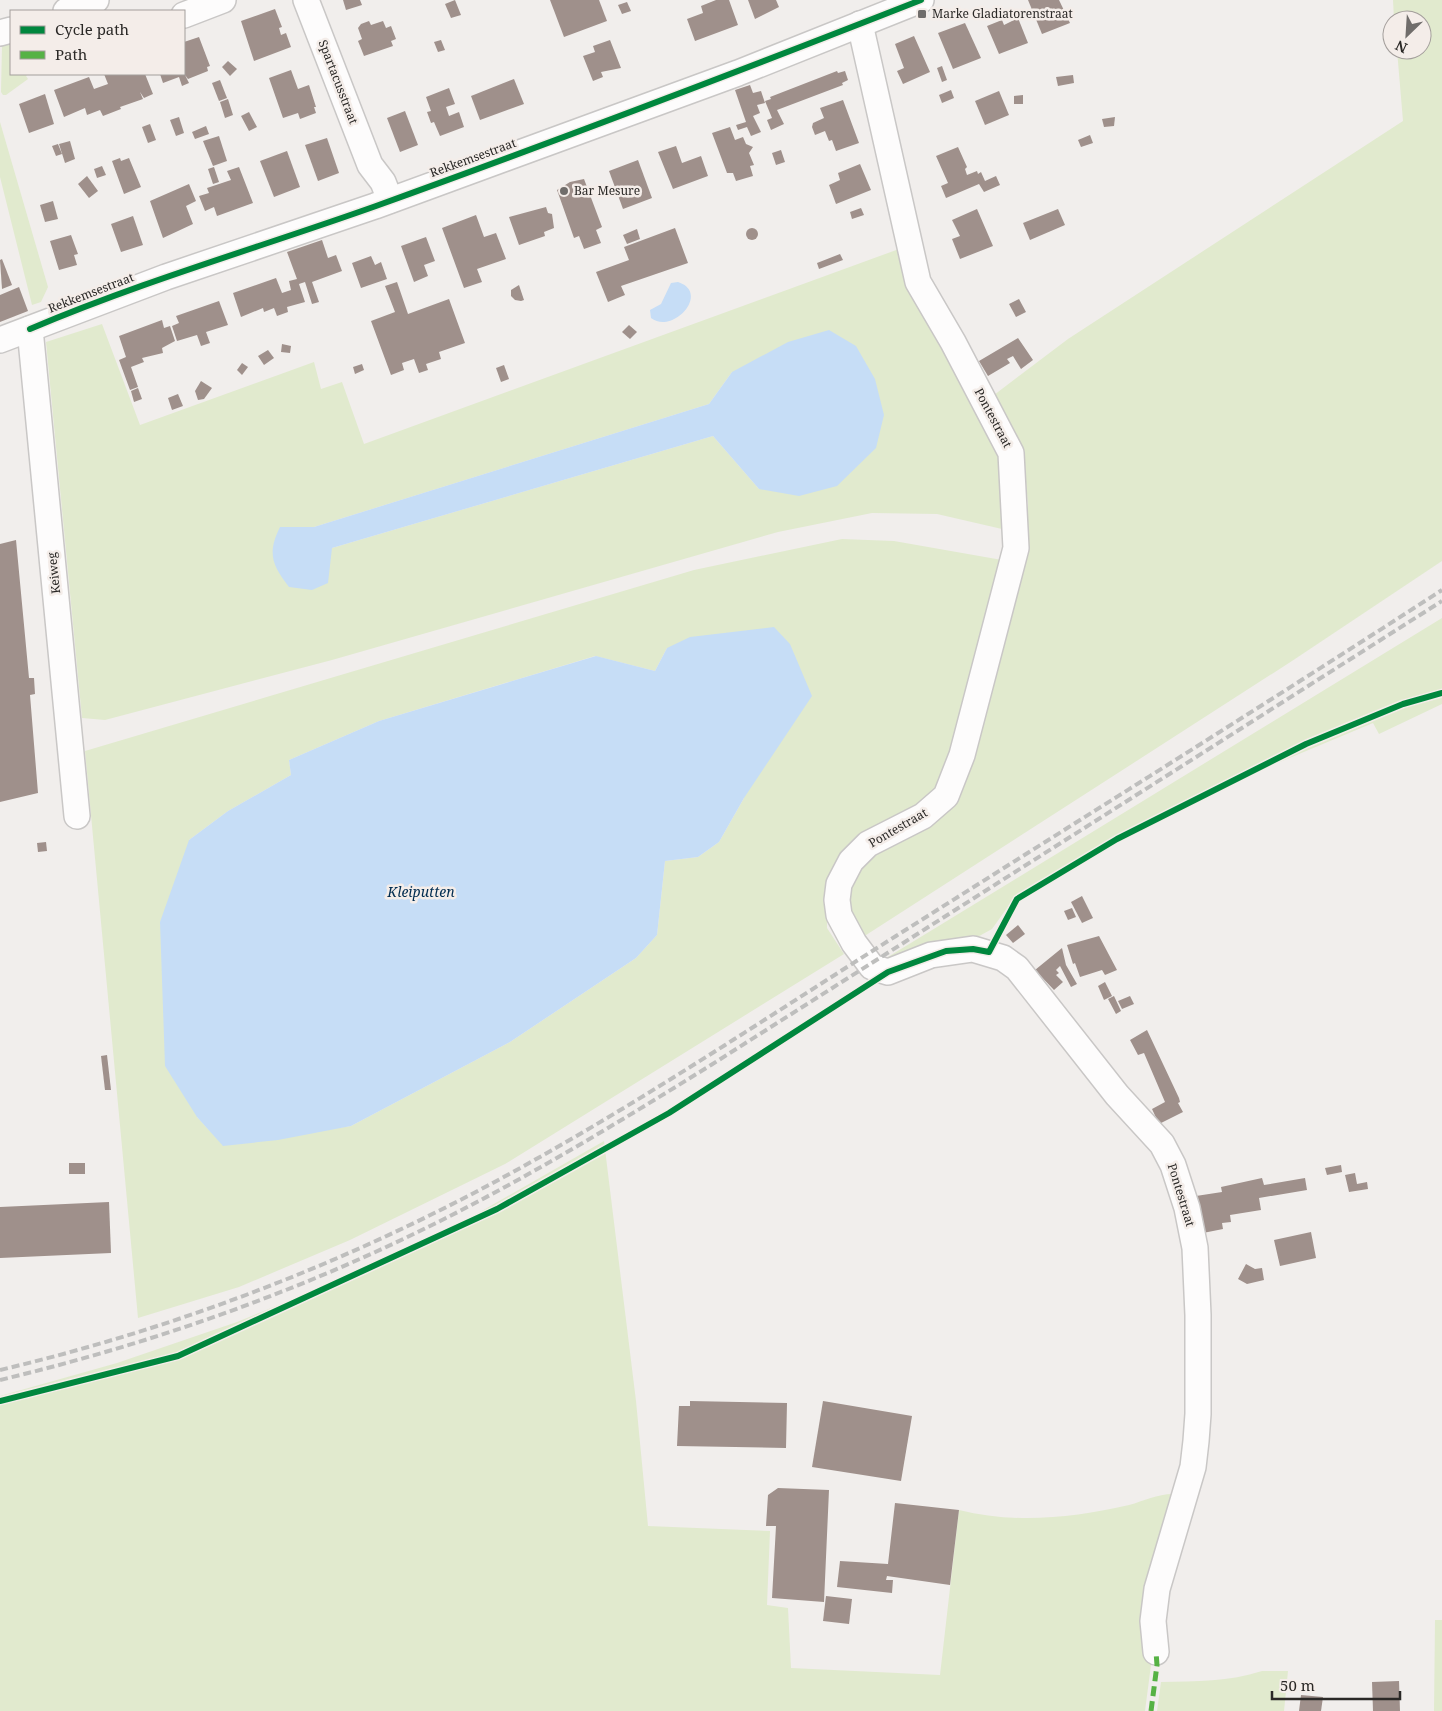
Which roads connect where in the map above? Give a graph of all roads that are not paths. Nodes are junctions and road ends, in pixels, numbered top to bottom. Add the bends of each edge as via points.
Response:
1 (96, 0) edge
2 (223, 0) edge
3 (306, 0) edge
4 (921, 0) edge
5 (69, 10) edge
6 (185, 15) edge
7 (860, 24) junction
8 (383, 203) junction
9 (30, 330) junction
10 (0, 340) edge
11 (77, 816) dead end
12 (1156, 1652) dead end

1 - 5 street
2 - 6 street
3 - 8 street, Spartacusstraat via 370,165 370,187
4 - 7 street, Rekkemsestraat
7 - 8 street, Rekkemsestraat via 738,73
7 - 12 street, Pontestraat via 918,282 1011,453 1016,548 962,755 946,796 923,816 868,844 851,861 839,884 839,915 872,967 888,972 931,955 973,949 1003,958 1017,968 1117,1095 1162,1144 1173,1165 1187,1208 1195,1248 1198,1414 1193,1467 1157,1589 1153,1621
8 - 9 street, Rekkemsestraat via 166,277
9 - 10 street, Rekkemsestraat
9 - 11 street, Keiweg

